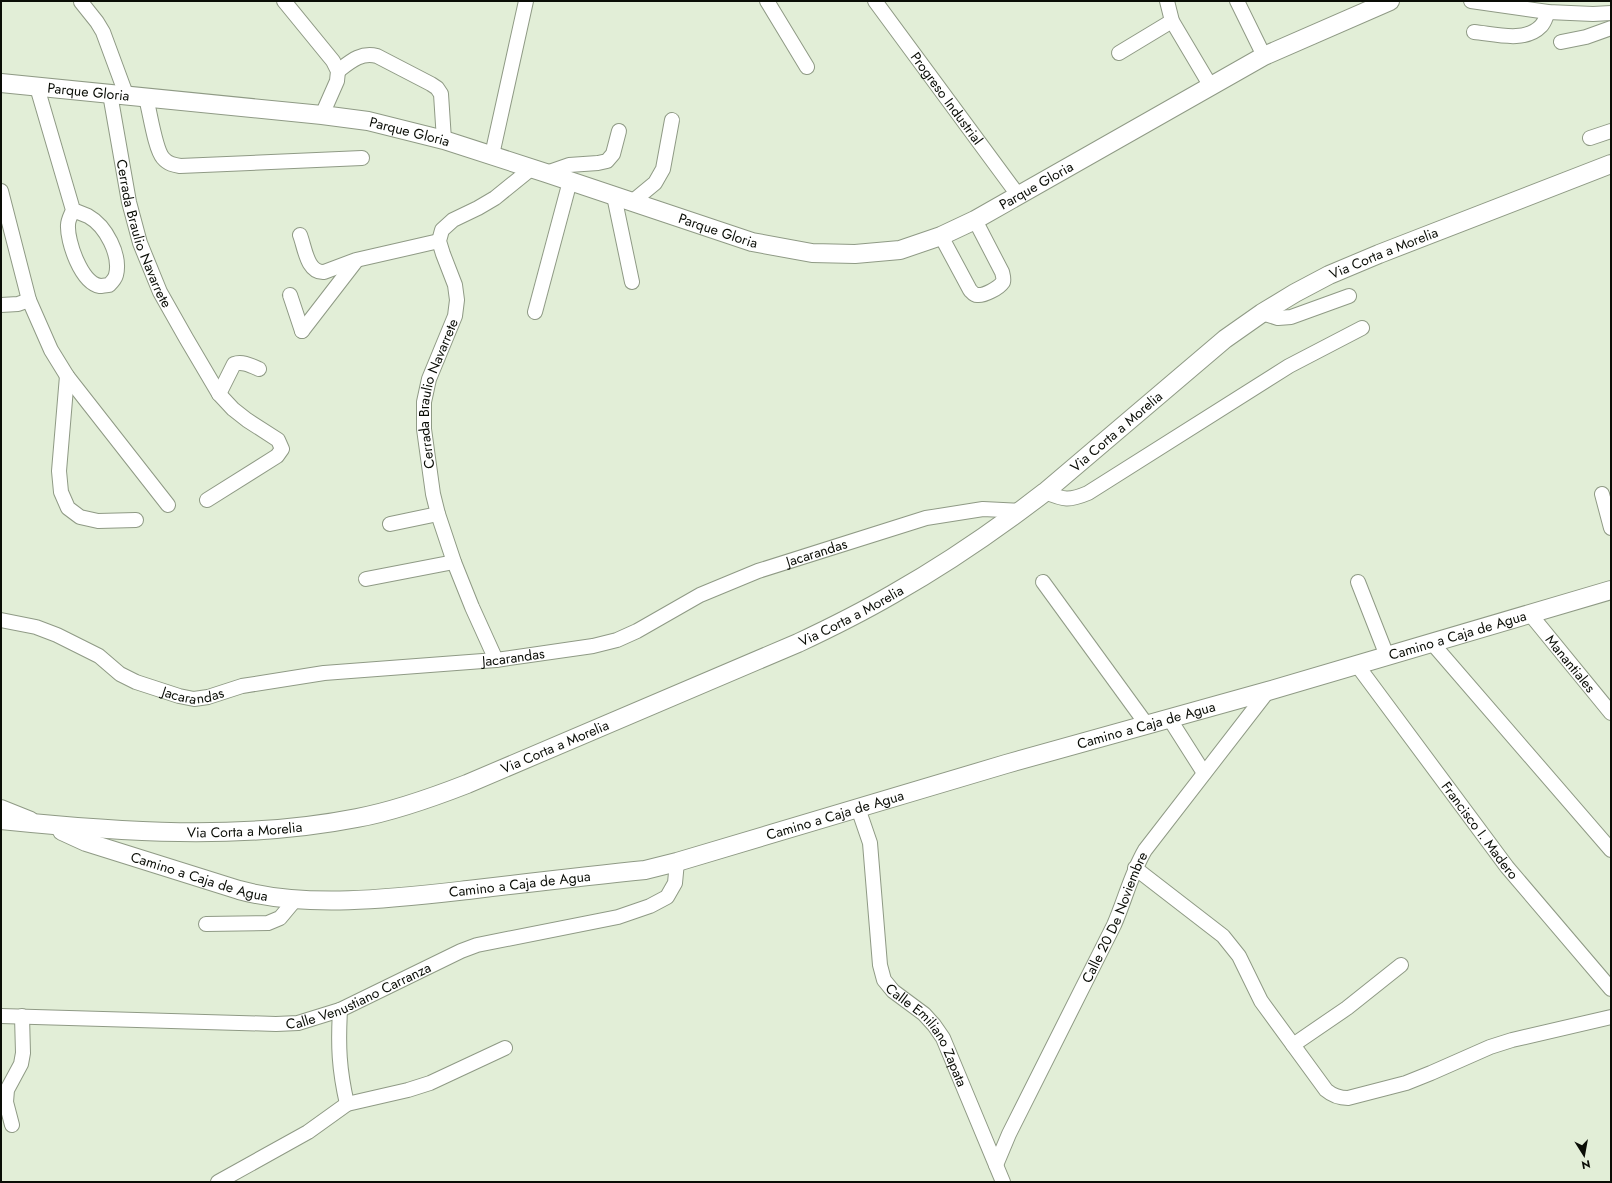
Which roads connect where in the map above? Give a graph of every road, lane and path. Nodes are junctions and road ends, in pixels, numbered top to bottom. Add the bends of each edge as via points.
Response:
1 (284, 1) edge
2 (526, 1) edge
3 (767, 1) edge
4 (875, 1) edge
5 (1168, 1) edge
6 (1237, 1) edge
7 (1390, 1) edge
8 (1471, 1) edge
9 (81, 2) dead end
10 (1548, 12) junction
11 (1611, 13) edge
12 (1172, 21) junction
13 (1611, 28) edge
14 (1474, 32) dead end
15 (1561, 42) dead end
16 (1119, 53) dead end
17 (1264, 56) junction
18 (807, 66) dead end
19 (338, 71) junction
20 (1, 83) edge
21 (1210, 85) junction
22 (37, 87) junction
23 (118, 95) junction
24 (146, 98) junction
25 (322, 115) junction
26 (672, 120) dead end
27 (1611, 131) edge
28 (619, 132) dead end
29 (1590, 138) dead end
30 (444, 140) junction
31 (492, 155) junction
32 (362, 158) dead end
33 (1609, 169) edge
34 (539, 170) junction
35 (570, 181) junction
36 (1, 191) edge
37 (1018, 195) junction
38 (614, 196) junction
39 (632, 202) junction
40 (73, 210) junction
41 (975, 220) junction
42 (300, 235) dead end
43 (941, 236) junction
44 (439, 241) junction
45 (356, 260) junction
46 (632, 282) dead end
47 (290, 295) dead end
48 (1349, 296) dead end
49 (30, 300) junction
50 (1, 305) edge
51 (535, 312) dead end
52 (1262, 313) junction
53 (1362, 328) dead end
54 (259, 368) dead end
55 (67, 376) junction
56 (220, 394) junction
57 (1045, 492) junction
58 (1602, 494) dead end
59 (207, 500) dead end
60 (168, 505) dead end
61 (1021, 511) junction
62 (438, 514) junction
63 (136, 520) dead end
64 (390, 524) dead end
65 (1611, 528) edge
66 (454, 562) junction
67 (366, 579) dead end
68 (1043, 582) dead end
69 (1358, 582) dead end
70 (1611, 590) edge
71 (1530, 614) junction
72 (1, 620) edge
73 (1432, 643) junction
74 (1387, 656) junction
75 (496, 660) junction
76 (1357, 665) junction
77 (1268, 691) junction
78 (1611, 713) edge
79 (1169, 718) junction
80 (1147, 725) junction
81 (1204, 772) junction
82 (1, 807) edge
83 (858, 808) junction
84 (1, 820) edge
85 (48, 825) junction
86 (1611, 850) edge
87 (677, 862) junction
88 (1135, 868) junction
89 (294, 900) junction
90 (206, 924) dead end
91 (1401, 965) dead end
92 (1611, 988) edge
93 (340, 1010) junction
94 (1, 1016) edge
95 (22, 1016) junction
96 (1611, 1017) edge
97 (1293, 1045) junction
98 (505, 1048) dead end
99 (347, 1104) junction
100 (12, 1125) dead end
101 (996, 1165) junction
102 (218, 1182) edge
103 (1003, 1182) edge

1 - 19 street via 333,61
2 - 31 street
3 - 18 street
4 - 37 street, Progreso Industrial
5 - 12 street
6 - 17 street
7 - 17 main road, Parque Gloria
8 - 10 street
9 - 23 street, Cerrada Braulio Navarrete via 103,32
10 - 11 street
10 - 14 street via 1542,25 1531,33 1519,36
12 - 16 street
12 - 21 street
13 - 15 street
17 - 21 main road, Parque Gloria
19 - 25 street via 338,80
19 - 30 street via 355,58 370,54 431,84 441,94
20 - 22 main road, Parque Gloria
21 - 37 main road, Parque Gloria
22 - 23 main road, Parque Gloria
22 - 40 street
23 - 24 main road, Parque Gloria
23 - 56 street, Cerrada Braulio Navarrete via 130,202 140,243 160,292
24 - 25 main road, Parque Gloria
24 - 32 street via 159,150 163,158 171,164 180,166
25 - 30 main road, Parque Gloria via 368,122
26 - 39 street via 663,169 655,183
27 - 29 street
28 - 34 street via 613,154 607,161
30 - 31 main road, Parque Gloria
31 - 34 main road, Parque Gloria
33 - 52 main road, Via Corta a Morelia via 1329,275
34 - 35 main road, Parque Gloria
34 - 44 street via 478,208 452,220 442,230
35 - 38 main road, Parque Gloria
35 - 51 street
36 - 49 street
37 - 41 main road, Parque Gloria
38 - 39 main road, Parque Gloria
38 - 46 street
39 - 43 main road, Parque Gloria via 752,242 812,252 855,254 900,250
40 - 40 street via 68,224 69,240 75,260 87,278 99,286 109,285 116,276 117,263 111,243 101,227 89,216
41 - 43 main road, Parque Gloria
41 - 43 street via 1004,278 1002,283 984,294 973,294 970,290
42 - 45 street via 310,266 318,273
44 - 45 street
44 - 62 street, Cerrada Braulio Navarrete via 455,285 457,300 455,316 429,379 424,402 424,429
45 - 47 street via 302,331
48 - 52 street via 1291,317 1278,318
49 - 50 street
49 - 55 street via 51,350
52 - 57 main road, Via Corta a Morelia via 1225,339
53 - 57 street via 1289,366 1088,493 1074,499 1060,498
54 - 56 street via 239,362 234,364
55 - 60 street
55 - 63 street via 59,471 61,492 68,508 80,517 98,521
56 - 59 street, Cerrada Braulio Navarrete via 233,409 278,440 282,448 277,456
57 - 61 main road, Via Corta a Morelia
58 - 65 street
61 - 75 street, Jacarandas via 983,509 926,518 728,582 617,640 593,646
61 - 85 main road, Via Corta a Morelia via 960,553 846,620 798,643 412,805 357,818 241,831 180,833
62 - 64 street
62 - 66 street, Cerrada Braulio Navarrete
66 - 67 street
66 - 75 street, Cerrada Braulio Navarrete
68 - 80 street
69 - 74 street
70 - 71 main road, Camino a Caja de Agua
71 - 73 main road, Camino a Caja de Agua
71 - 78 street, Manantiales
72 - 75 street, Jacarandas via 36,627 57,635 99,656 120,674 136,682 179,696 194,698 208,697 242,686 324,673
73 - 74 main road, Camino a Caja de Agua
73 - 86 street
74 - 76 main road, Camino a Caja de Agua
76 - 77 main road, Camino a Caja de Agua
76 - 92 street, Francisco I. Madero via 1507,867
77 - 79 main road, Camino a Caja de Agua
77 - 81 street, Calle 20 De Noviembre
79 - 80 main road, Camino a Caja de Agua
79 - 81 street
80 - 83 main road, Camino a Caja de Agua
81 - 88 street, Calle 20 De Noviembre via 1144,850
82 - 85 street
83 - 87 main road, Camino a Caja de Agua
83 - 101 street, Calle Emiliano Zapata via 870,844 880,965 884,980 893,991 924,1014 943,1038
84 - 85 main road, Via Corta a Morelia
85 - 89 main road, Camino a Caja de Agua via 86,842 239,890
87 - 89 main road, Camino a Caja de Agua via 645,870 419,895
87 - 93 street, Calle Venustiano Carranza via 675,883 667,897 650,906 618,917 477,945
88 - 97 street via 1223,936 1239,956 1261,1001
88 - 101 street, Calle 20 De Noviembre via 1114,925
89 - 90 street via 280,918 268,923
91 - 97 street via 1347,1008
93 - 95 street, Calle Venustiano Carranza via 298,1023 276,1024
93 - 99 street via 340,1076
94 - 95 street, Calle Venustiano Carranza
95 - 100 street via 21,1064 7,1090 6,1102
96 - 97 street via 1512,1040 1406,1083 1348,1098 1332,1096
98 - 99 street via 430,1083
99 - 102 street via 308,1132
101 - 103 street, Calle Emiliano Zapata

